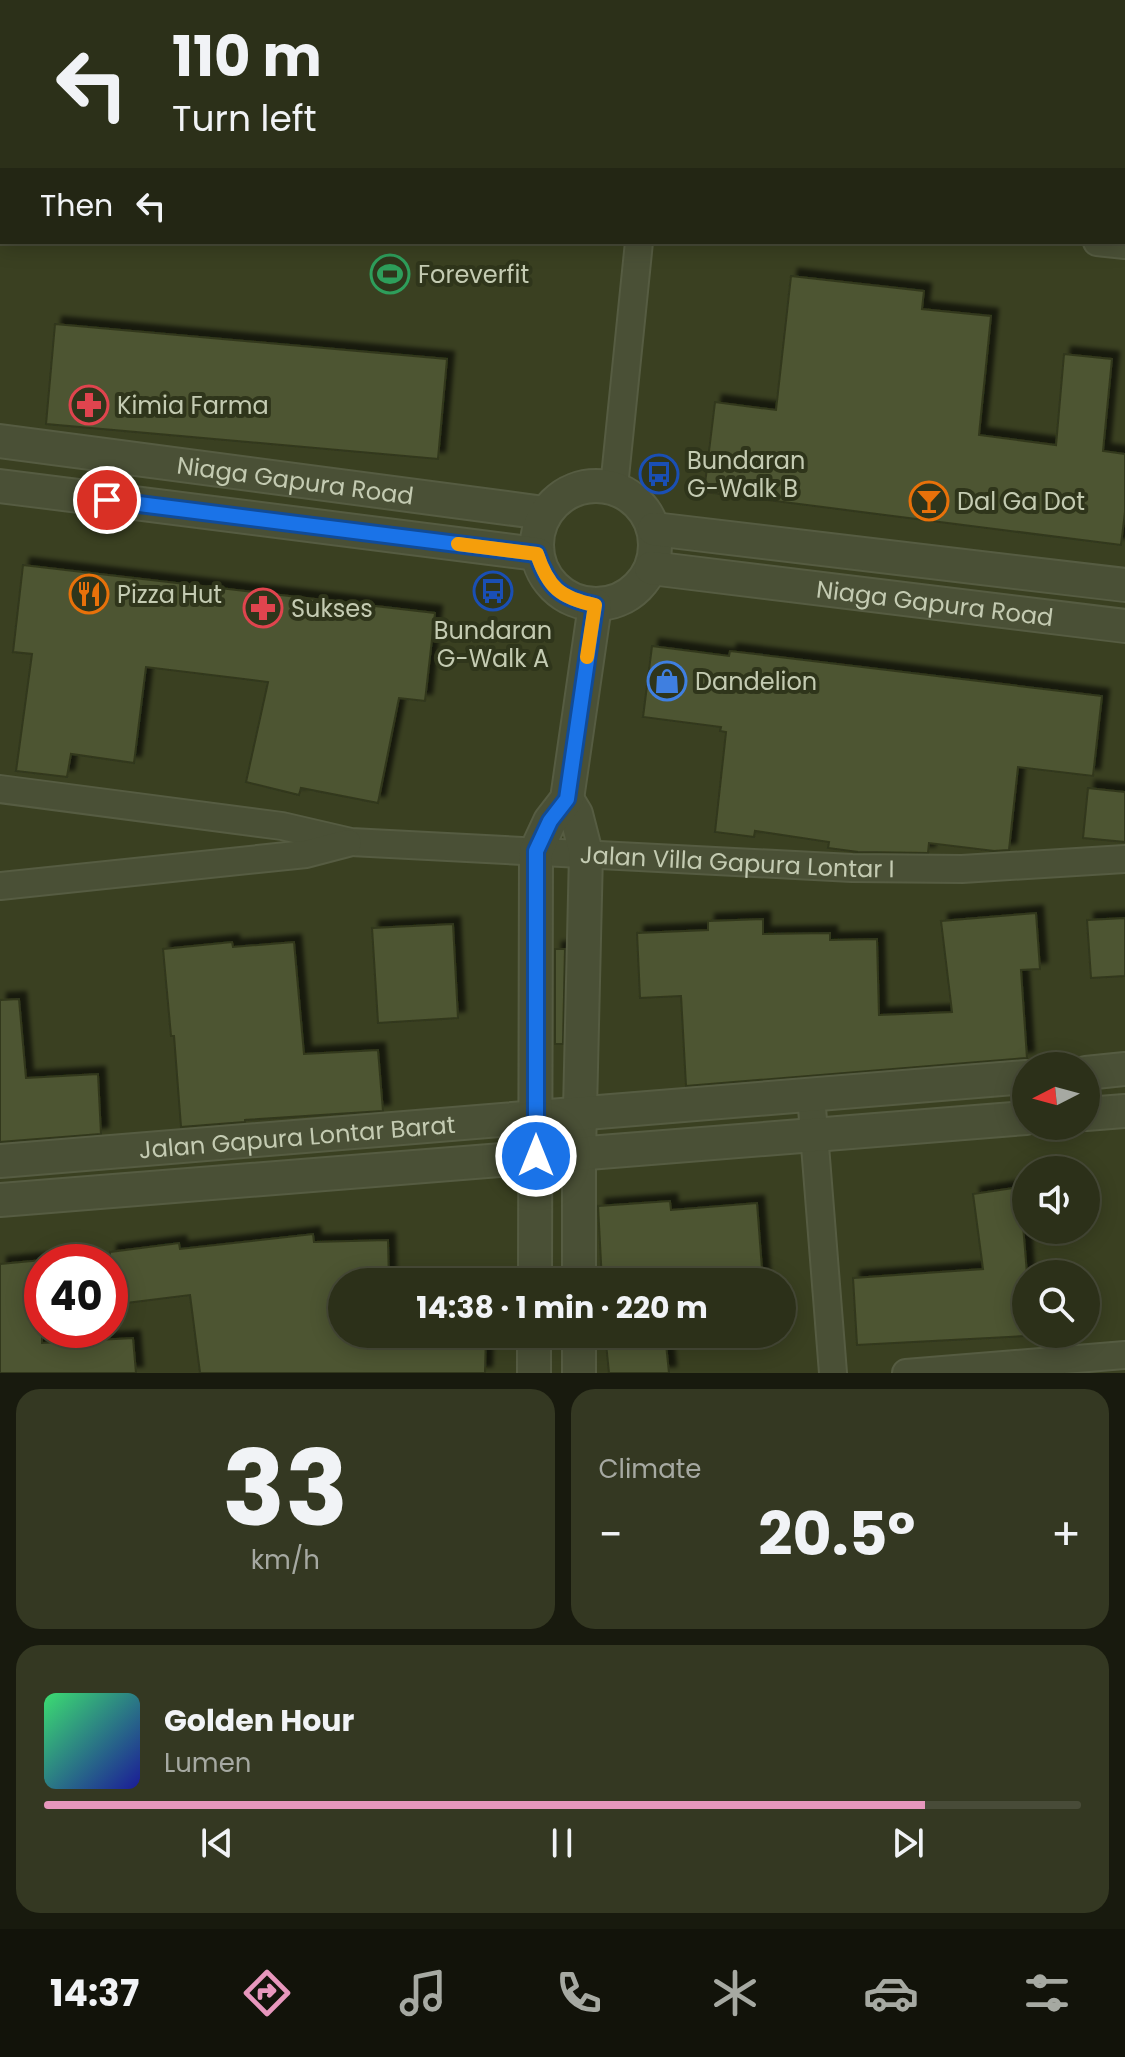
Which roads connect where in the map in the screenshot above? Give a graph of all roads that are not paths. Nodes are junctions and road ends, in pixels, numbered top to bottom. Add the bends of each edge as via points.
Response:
1 (639, 244) edge
2 (0, 441) edge
3 (0, 486) edge
4 (614, 487) junction
5 (544, 513) junction
6 (654, 529) junction
7 (537, 554) junction
8 (651, 568) junction
9 (1125, 585) edge
10 (595, 605) junction
11 (1125, 626) edge
12 (0, 789) edge
13 (567, 799) junction
14 (351, 842) junction
15 (536, 851) junction
16 (586, 853) junction
17 (1125, 859) edge
18 (0, 886) edge
19 (1125, 1069) edge
20 (1100, 1072) edge
21 (1012, 1078) edge
22 (811, 1095) junction
23 (1125, 1111) edge
24 (1100, 1113) edge
25 (581, 1114) junction
26 (536, 1118) junction
27 (1012, 1119) edge
28 (814, 1134) junction
29 (579, 1153) junction
30 (536, 1156) junction
31 (0, 1161) edge
32 (0, 1200) edge
33 (535, 1268) edge
34 (579, 1268) edge
35 (534, 1348) edge
36 (579, 1348) edge
37 (1125, 1355) edge
38 (1062, 1366) edge
39 (534, 1373) edge
40 (579, 1373) edge
41 (833, 1373) edge
42 (906, 1373) edge

1 - 4 street
2 - 5 street, Niaga Gapura Road
3 - 7 street, Niaga Gapura Road
4 - 5 street via 575,488
4 - 6 street via 631,496
5 - 7 street
6 - 8 street
6 - 9 street, Niaga Gapura Road
7 - 10 street via 556,590
8 - 10 street via 628,595
8 - 11 street, Niaga Gapura Road
10 - 13 street
12 - 14 street, Jalan Villa Gapura Lontar I via 282,826
13 - 15 street
13 - 16 street
14 - 15 street, Jalan Villa Gapura Lontar I
14 - 18 street, Jalan Villa Gapura Lontar I via 275,858
15 - 16 street, Jalan Villa Gapura Lontar I
15 - 26 street
16 - 17 street, Jalan Villa Gapura Lontar I via 962,869
16 - 25 street
19 - 20 street
21 - 22 street, Jalan Gapura Lontar Barat
22 - 25 street, Jalan Gapura Lontar Barat
22 - 28 street
23 - 24 street
25 - 26 street, Jalan Gapura Lontar Barat
25 - 29 street
26 - 30 street
26 - 31 street, Jalan Gapura Lontar Barat
27 - 28 street, Jalan Gapura Lontar Barat
28 - 29 street, Jalan Gapura Lontar Barat
28 - 41 street
29 - 30 street, Jalan Gapura Lontar Barat
29 - 34 street
30 - 32 street, Jalan Gapura Lontar Barat
30 - 33 street
35 - 39 street
36 - 40 street
37 - 38 street
38 - 42 street

